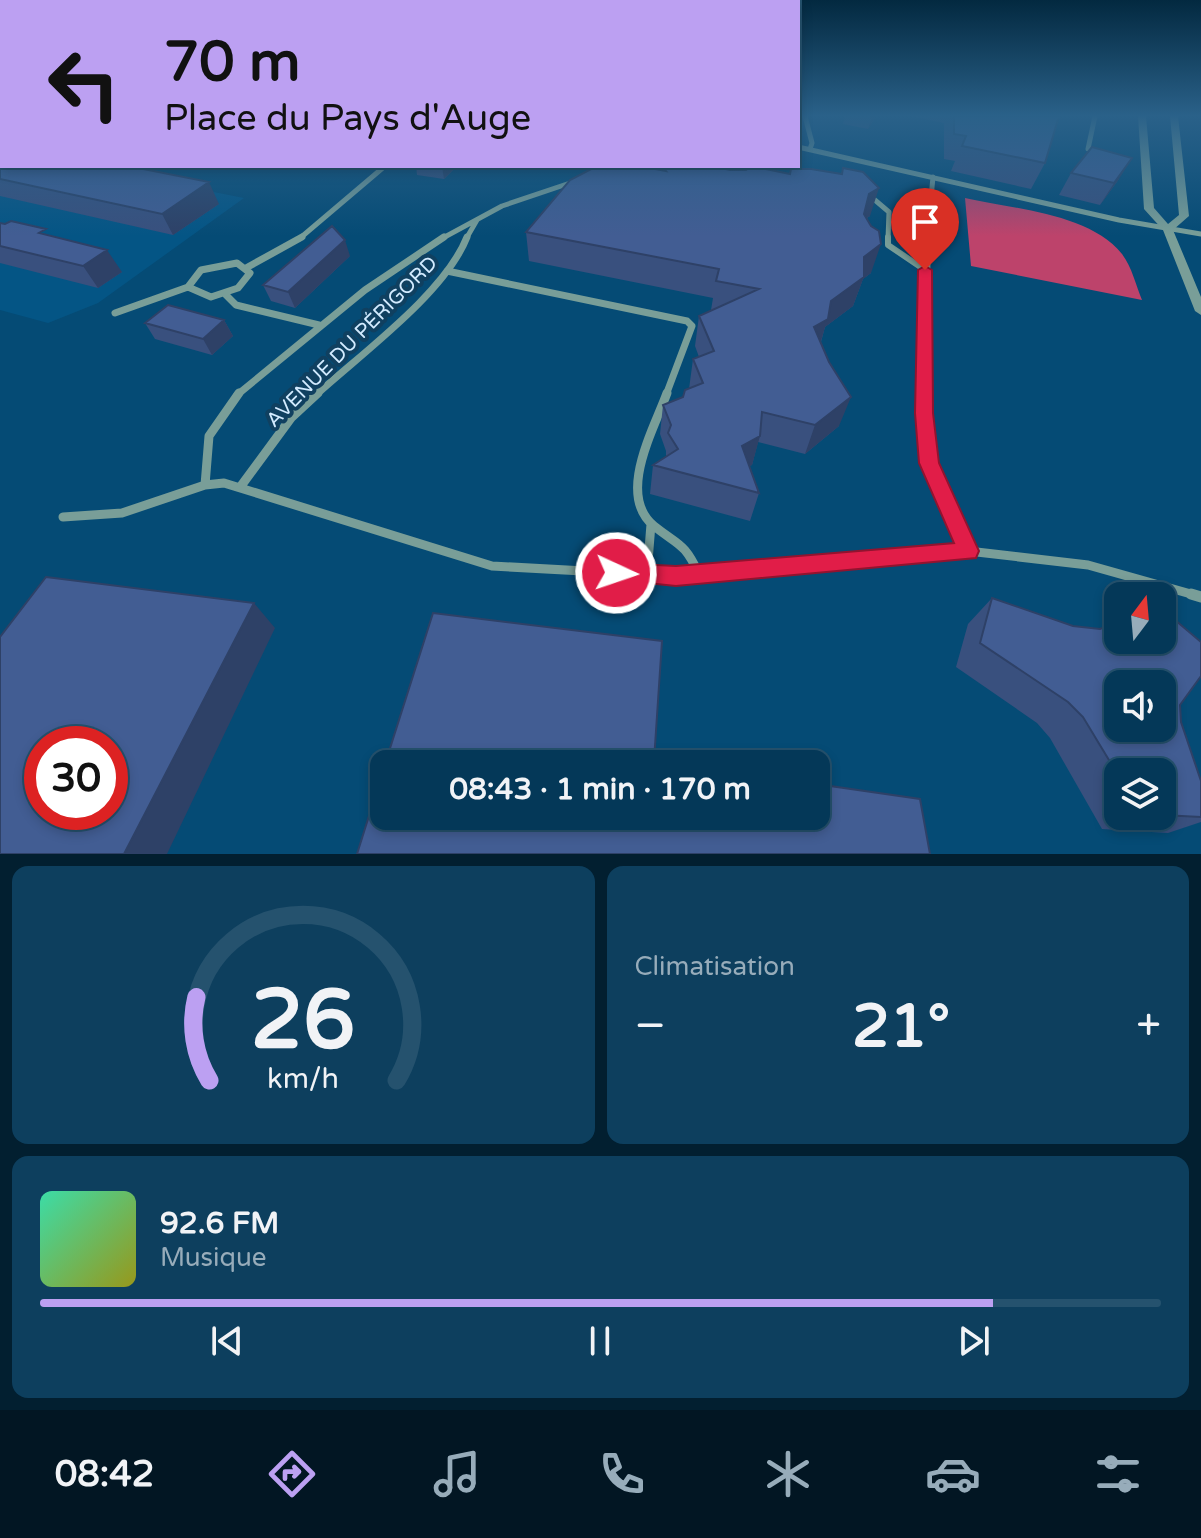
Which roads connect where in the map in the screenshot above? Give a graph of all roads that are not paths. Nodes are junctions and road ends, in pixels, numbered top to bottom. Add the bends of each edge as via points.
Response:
1 (841, 156) edge
2 (1142, 156) edge
3 (1178, 156) edge
4 (864, 161) junction
5 (383, 168) edge
6 (855, 170) edge
7 (933, 177) junction
8 (583, 179) edge
9 (858, 194) edge
10 (479, 218) junction
11 (1168, 229) junction
12 (1201, 234) edge
13 (246, 268) junction
14 (925, 270) junction
15 (447, 271) junction
16 (188, 287) junction
17 (225, 294) junction
18 (1201, 311) edge
19 (115, 313) dead end
20 (319, 325) junction
21 (205, 485) junction
22 (241, 486) junction
23 (63, 517) dead end
24 (651, 524) junction
25 (968, 551) junction
26 (647, 574) junction
27 (699, 574) junction
28 (1201, 597) edge

1 - 4 street
2 - 11 street via 1149,209
3 - 11 street via 1184,216
4 - 6 street
4 - 7 street
5 - 13 street via 293,244
7 - 11 street
7 - 14 street
8 - 10 street, AVENUE DU PÉRIGORD
9 - 14 street via 870,196 889,212 888,245
10 - 15 street, AVENUE DU PÉRIGORD
10 - 20 street, AVENUE DU PÉRIGORD via 411,254
11 - 12 street
11 - 18 street
13 - 16 street via 215,264 190,277
13 - 17 street via 248,279
14 - 25 street via 929,463
15 - 22 street, AVENUE DU PÉRIGORD via 291,418
15 - 24 street via 692,326 640,466 637,503
16 - 17 street via 202,296
16 - 19 street
17 - 20 street via 236,305
20 - 21 street, AVENUE DU PÉRIGORD via 224,410 208,439
21 - 22 street
21 - 23 street via 122,513
22 - 26 street via 492,566
24 - 26 street
24 - 27 street via 687,548
25 - 27 street
25 - 28 street via 1088,565
26 - 27 street

